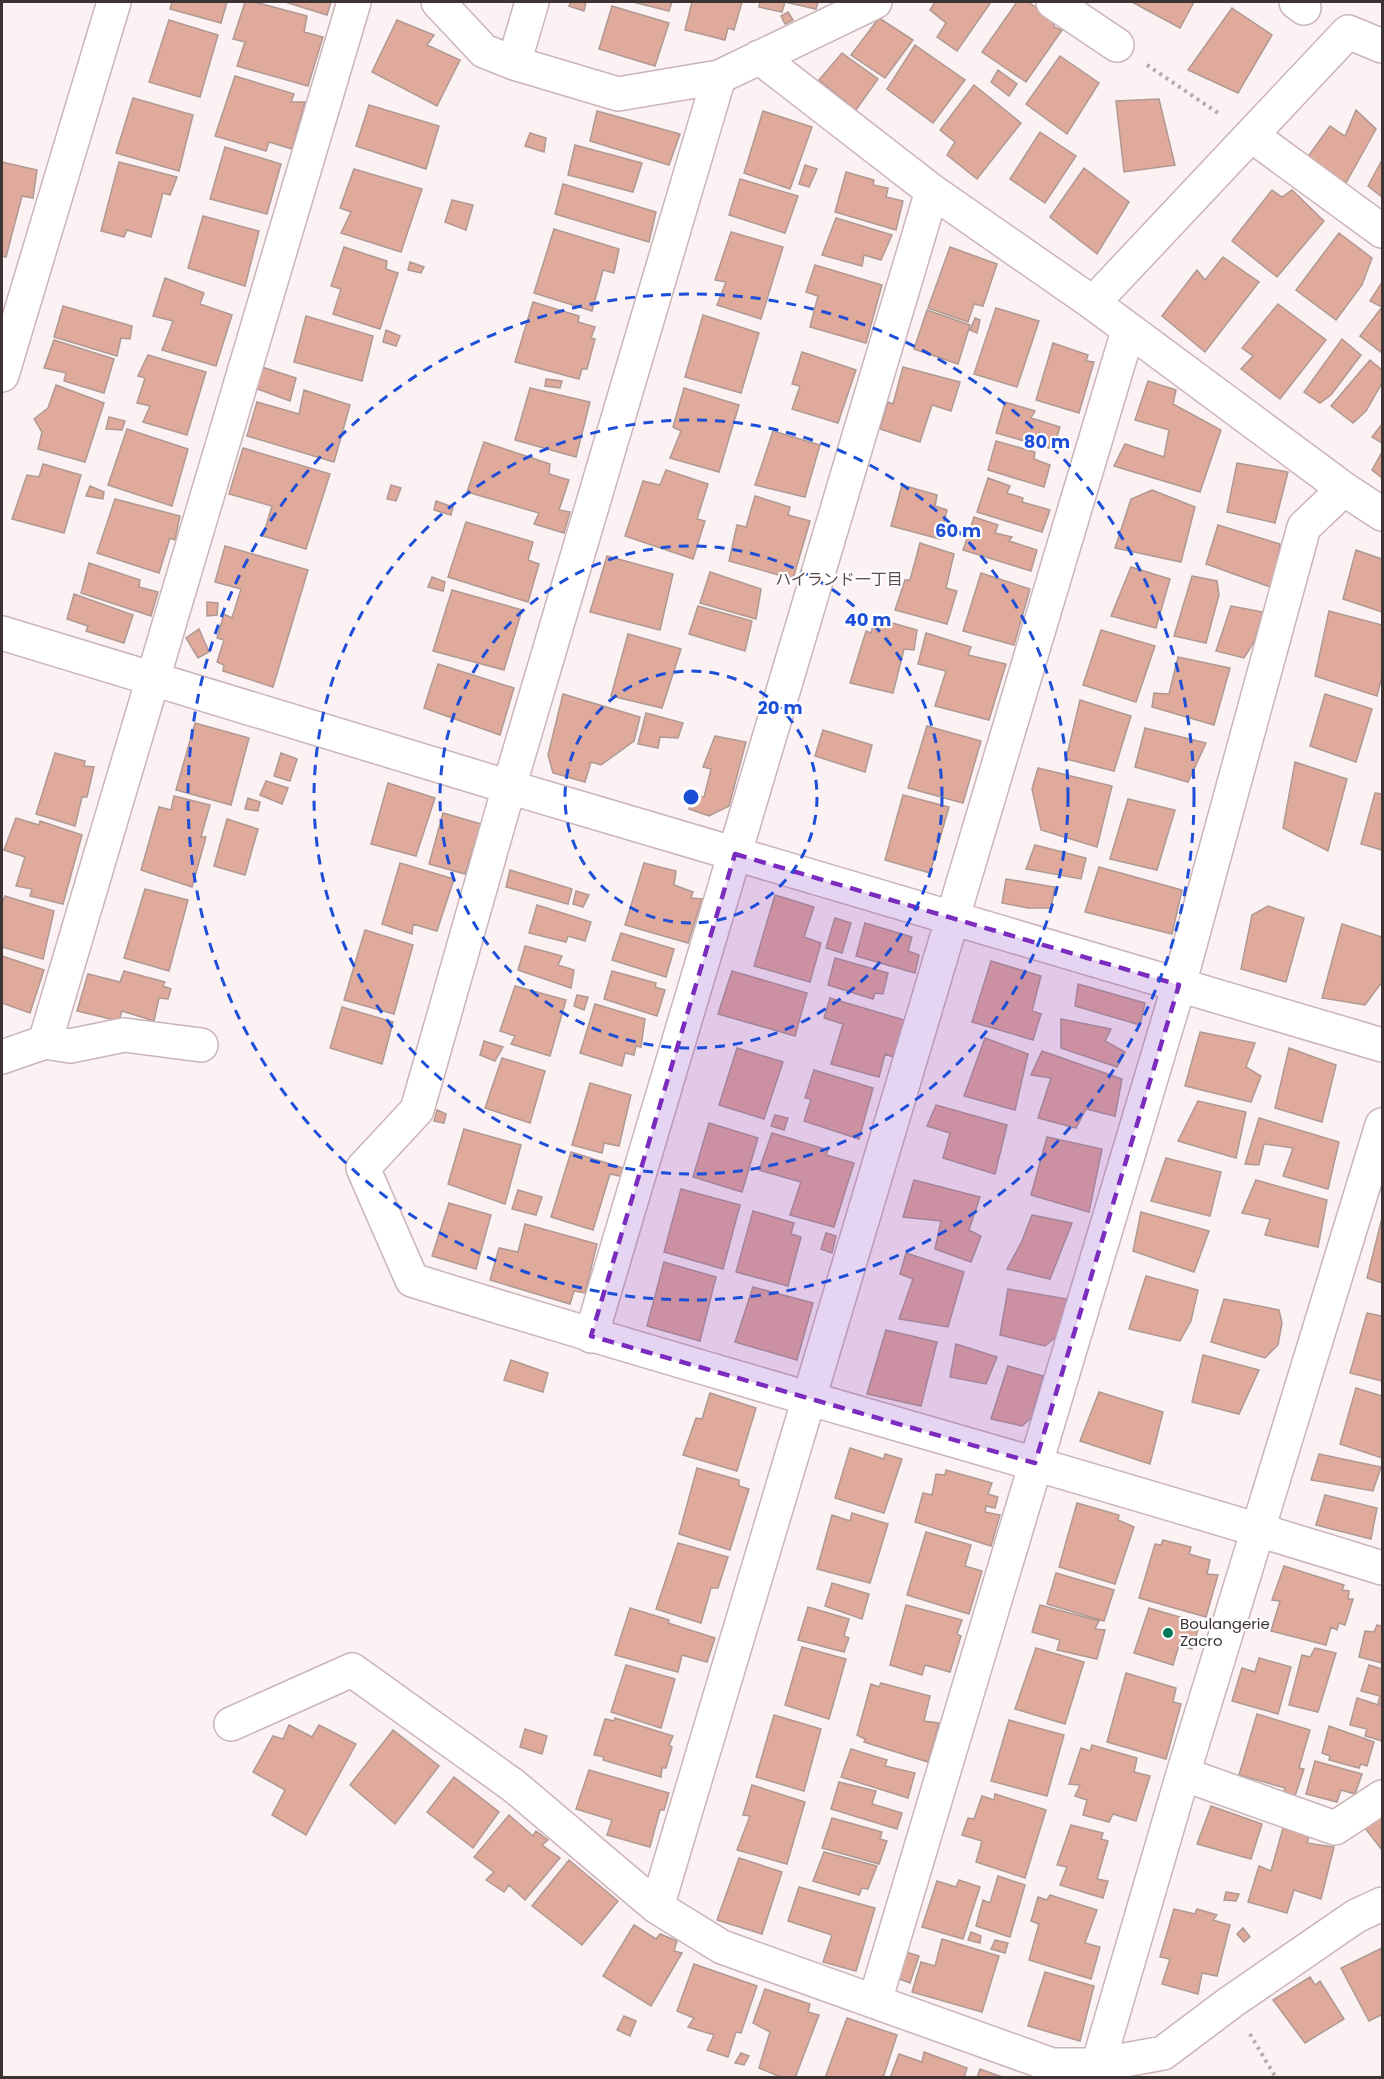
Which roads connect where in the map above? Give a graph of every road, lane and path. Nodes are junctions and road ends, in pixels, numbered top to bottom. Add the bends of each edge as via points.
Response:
1 (114, 2) edge
2 (354, 2) edge
3 (438, 2) edge
4 (532, 2) edge
5 (874, 2) edge
6 (1053, 2) edge
7 (1117, 45) joint
8 (1383, 46) edge
9 (759, 57) junction
10 (514, 63) junction
11 (719, 77) junction
12 (1251, 135) junction
13 (932, 191) junction
14 (1383, 231) edge
15 (1093, 303) junction
16 (1128, 331) junction
17 (8, 333) edge
18 (2, 375) edge
19 (1344, 489) junction
20 (1383, 514) edge
21 (2, 633) edge
22 (153, 678) junction
23 (509, 787) junction
24 (735, 854) junction
25 (953, 917) junction
26 (1179, 985) junction
27 (45, 1042) junction
28 (201, 1045) dead end
29 (1383, 1045) edge
30 (2, 1057) edge
31 (1383, 1125) edge
32 (591, 1336) junction
33 (809, 1400) junction
34 (1035, 1463) junction
35 (1257, 1529) junction
36 (1383, 1568) edge
37 (231, 1724) dead end
38 (1183, 1774) junction
39 (1383, 1797) edge
40 (1383, 1904) edge
41 (657, 1907) junction
42 (875, 2001) junction
43 (1231, 2002) junction
44 (1098, 2066) junction
45 (1276, 2078) edge

1 - 17 street
2 - 22 street
3 - 10 street via 483,51
4 - 10 street
5 - 9 street
6 - 7 street
7 - 12 path
8 - 12 street via 1348,32
9 - 11 street
9 - 13 street
10 - 11 street via 618,94
11 - 23 street
12 - 14 street
12 - 15 street
13 - 15 street
13 - 24 street
15 - 16 street
16 - 19 street
16 - 25 street
17 - 18 street
19 - 20 street
19 - 26 street via 1304,527
21 - 22 street
22 - 23 street
22 - 27 street
23 - 24 street
23 - 32 street via 417,1110 363,1168 412,1280
24 - 25 street
24 - 32 street
25 - 26 street
25 - 33 street
26 - 29 street
26 - 34 street
27 - 28 street via 70,1046 124,1035
27 - 30 street
31 - 35 street
32 - 33 street
33 - 34 street
33 - 41 street
34 - 35 street
34 - 42 street
35 - 36 street
35 - 38 street
37 - 41 street via 352,1670 514,1786
38 - 39 street via 1335,1828
38 - 44 street
40 - 43 street via 1356,1916
41 - 42 street via 722,1947
42 - 44 street via 1052,2065
43 - 44 street via 1163,2053
43 - 45 path

